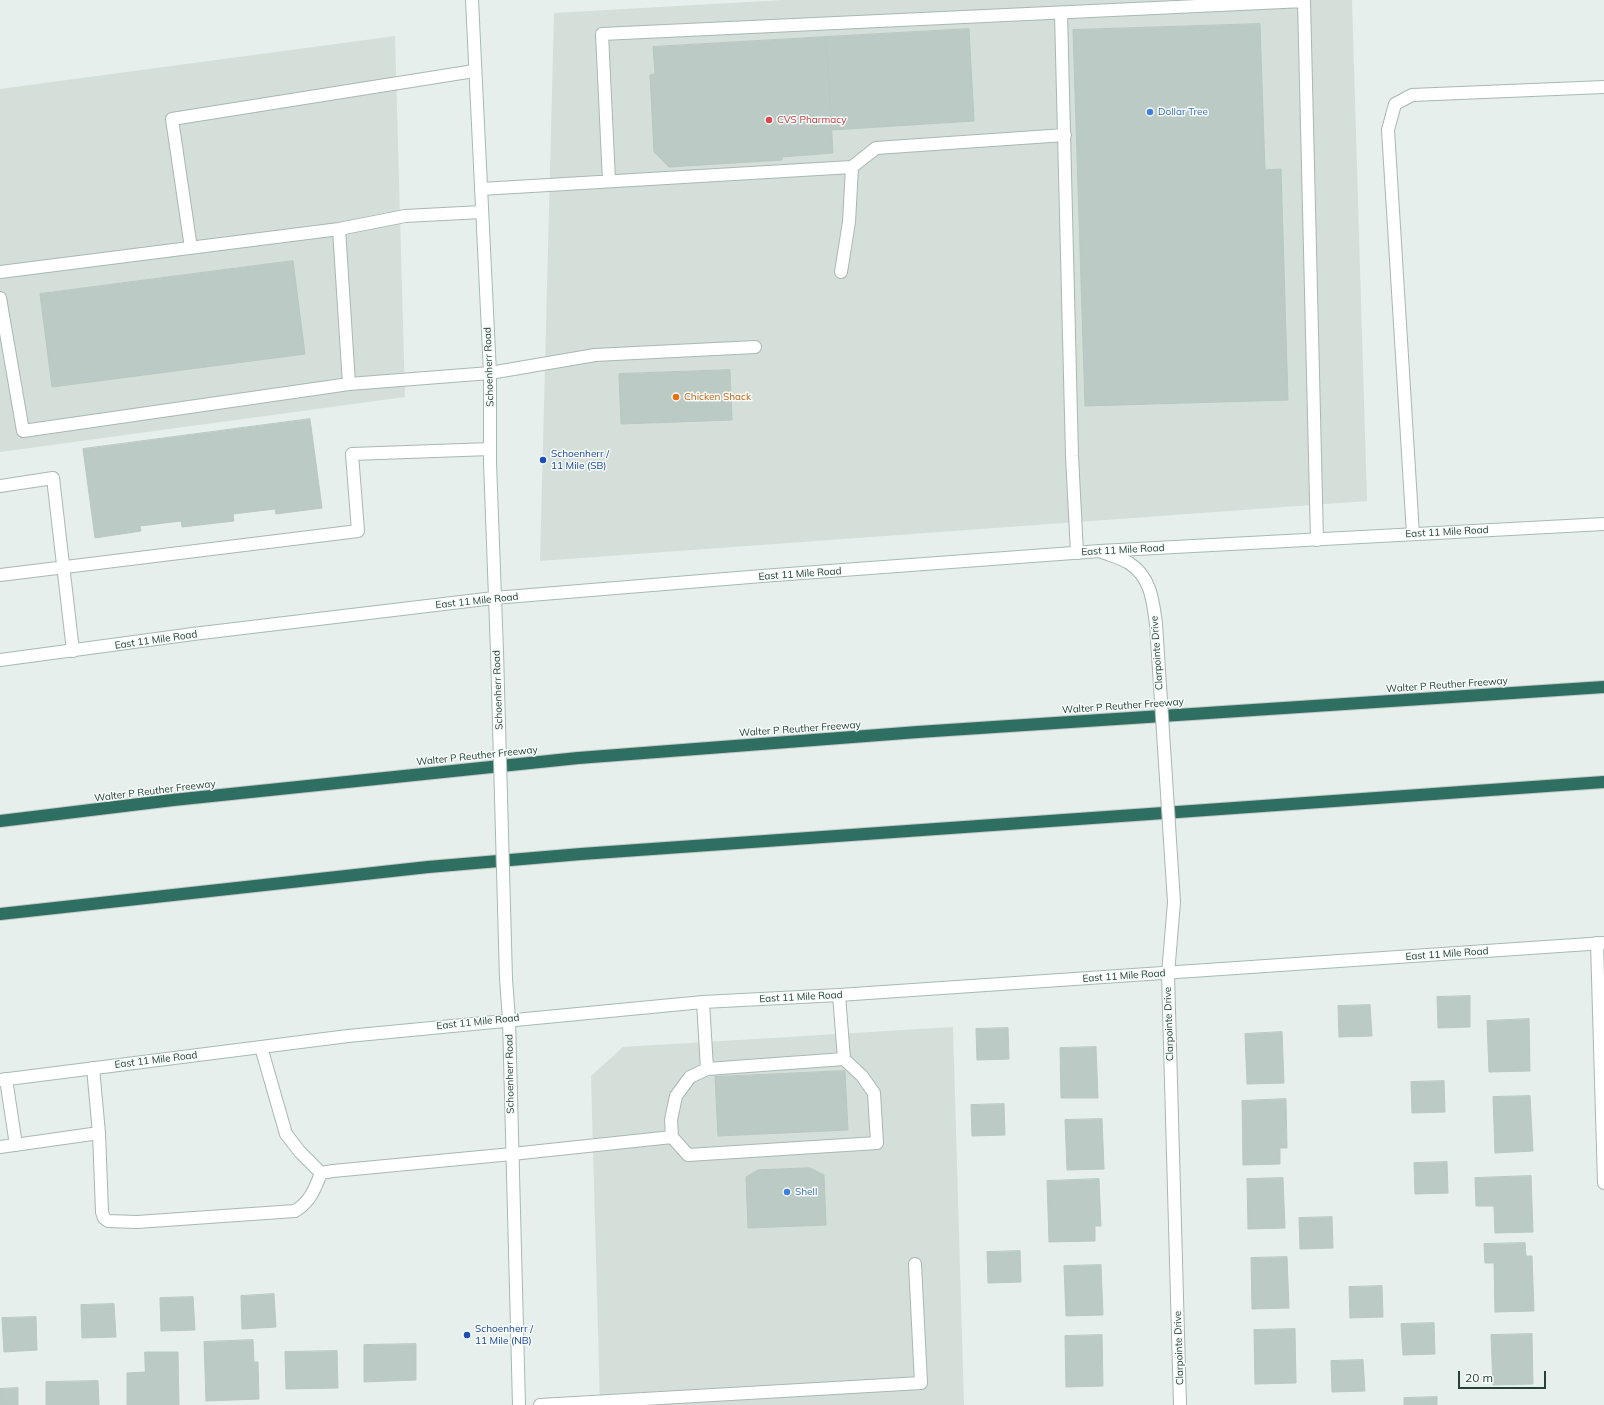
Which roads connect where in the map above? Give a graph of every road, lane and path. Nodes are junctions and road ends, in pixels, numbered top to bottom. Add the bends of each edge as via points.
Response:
1 (472, 0) edge
2 (1061, 12) junction
3 (474, 70) junction
4 (1604, 87) edge
5 (1065, 135) junction
6 (852, 167) junction
7 (609, 181) junction
8 (481, 189) junction
9 (482, 212) junction
10 (339, 229) junction
11 (191, 248) junction
12 (0, 272) edge
13 (841, 272) dead end
14 (0, 298) edge
15 (755, 347) dead end
16 (490, 373) junction
17 (349, 384) junction
18 (490, 449) junction
19 (0, 486) edge
20 (1604, 524) edge
21 (1413, 534) junction
22 (1317, 540) junction
23 (1100, 551) junction
24 (1077, 553) junction
25 (63, 566) junction
26 (0, 575) edge
27 (494, 598) junction
28 (73, 651) junction
29 (0, 660) edge
30 (1604, 687) edge
31 (1604, 782) edge
32 (0, 821) edge
33 (0, 914) edge
34 (1600, 943) edge
35 (1168, 974) junction
36 (840, 995) junction
37 (703, 1002) junction
38 (509, 1019) junction
39 (260, 1047) junction
40 (844, 1059) junction
41 (93, 1068) junction
42 (707, 1069) junction
43 (3, 1079) edge
44 (99, 1132) junction
45 (672, 1137) junction
46 (16, 1145) junction
47 (0, 1148) edge
48 (512, 1154) junction
49 (321, 1173) junction
50 (1604, 1183) edge
51 (915, 1264) dead end
52 (519, 1405) edge
53 (540, 1405) edge
54 (1180, 1405) edge

1 - 3 main road, Schoenherr Road
2 - 5 main road
2 - 7 main road via 602,34
2 - 22 main road via 1304,2
3 - 8 main road, Schoenherr Road
3 - 11 main road via 172,119
4 - 21 main road via 1412,95 1395,104 1388,130
5 - 6 main road via 876,148
5 - 24 main road via 1072,456
6 - 7 main road
6 - 13 main road via 849,222
7 - 8 main road
8 - 9 main road, Schoenherr Road
9 - 10 main road via 405,216
9 - 16 main road, Schoenherr Road
10 - 11 main road
10 - 17 main road
11 - 12 main road
14 - 17 main road via 23,431
15 - 16 main road via 595,355
16 - 17 main road
16 - 18 main road, Schoenherr Road
18 - 25 main road via 352,454 358,531
18 - 27 main road, Schoenherr Road
19 - 25 main road via 53,478
20 - 21 main road, East 11 Mile Road
21 - 22 main road, East 11 Mile Road
22 - 23 main road, East 11 Mile Road
23 - 24 main road, East 11 Mile Road
23 - 35 main road, Clarpointe Drive, bridge via 1130,563 1144,576 1151,591 1156,624 1174,902
24 - 27 main road, East 11 Mile Road
25 - 26 main road
25 - 28 main road
27 - 28 main road, East 11 Mile Road
27 - 38 main road, Schoenherr Road, bridge
28 - 29 main road, East 11 Mile Road
30 - 32 highway, Walter P Reuther Freeway via 918,732 578,758
31 - 33 highway via 574,854 420,868
34 - 35 main road, East 11 Mile Road
34 - 50 main road
35 - 36 main road, East 11 Mile Road
35 - 54 main road, Clarpointe Drive
36 - 37 main road, East 11 Mile Road
36 - 40 main road
37 - 38 main road, East 11 Mile Road
37 - 42 main road
38 - 39 main road, East 11 Mile Road
38 - 48 main road, Schoenherr Road
39 - 41 main road, East 11 Mile Road
39 - 49 main road via 286,1134
40 - 42 main road
40 - 45 main road via 862,1076 874,1093 877,1143 688,1155
41 - 43 main road, East 11 Mile Road
41 - 44 main road
42 - 45 main road via 690,1077 676,1096 671,1120
43 - 46 main road
44 - 46 main road
44 - 49 main road via 102,1212 108,1221 137,1222 295,1211 303,1206 314,1192
45 - 48 main road
46 - 47 main road
48 - 49 main road
48 - 52 main road, Schoenherr Road
51 - 53 main road via 921,1383

